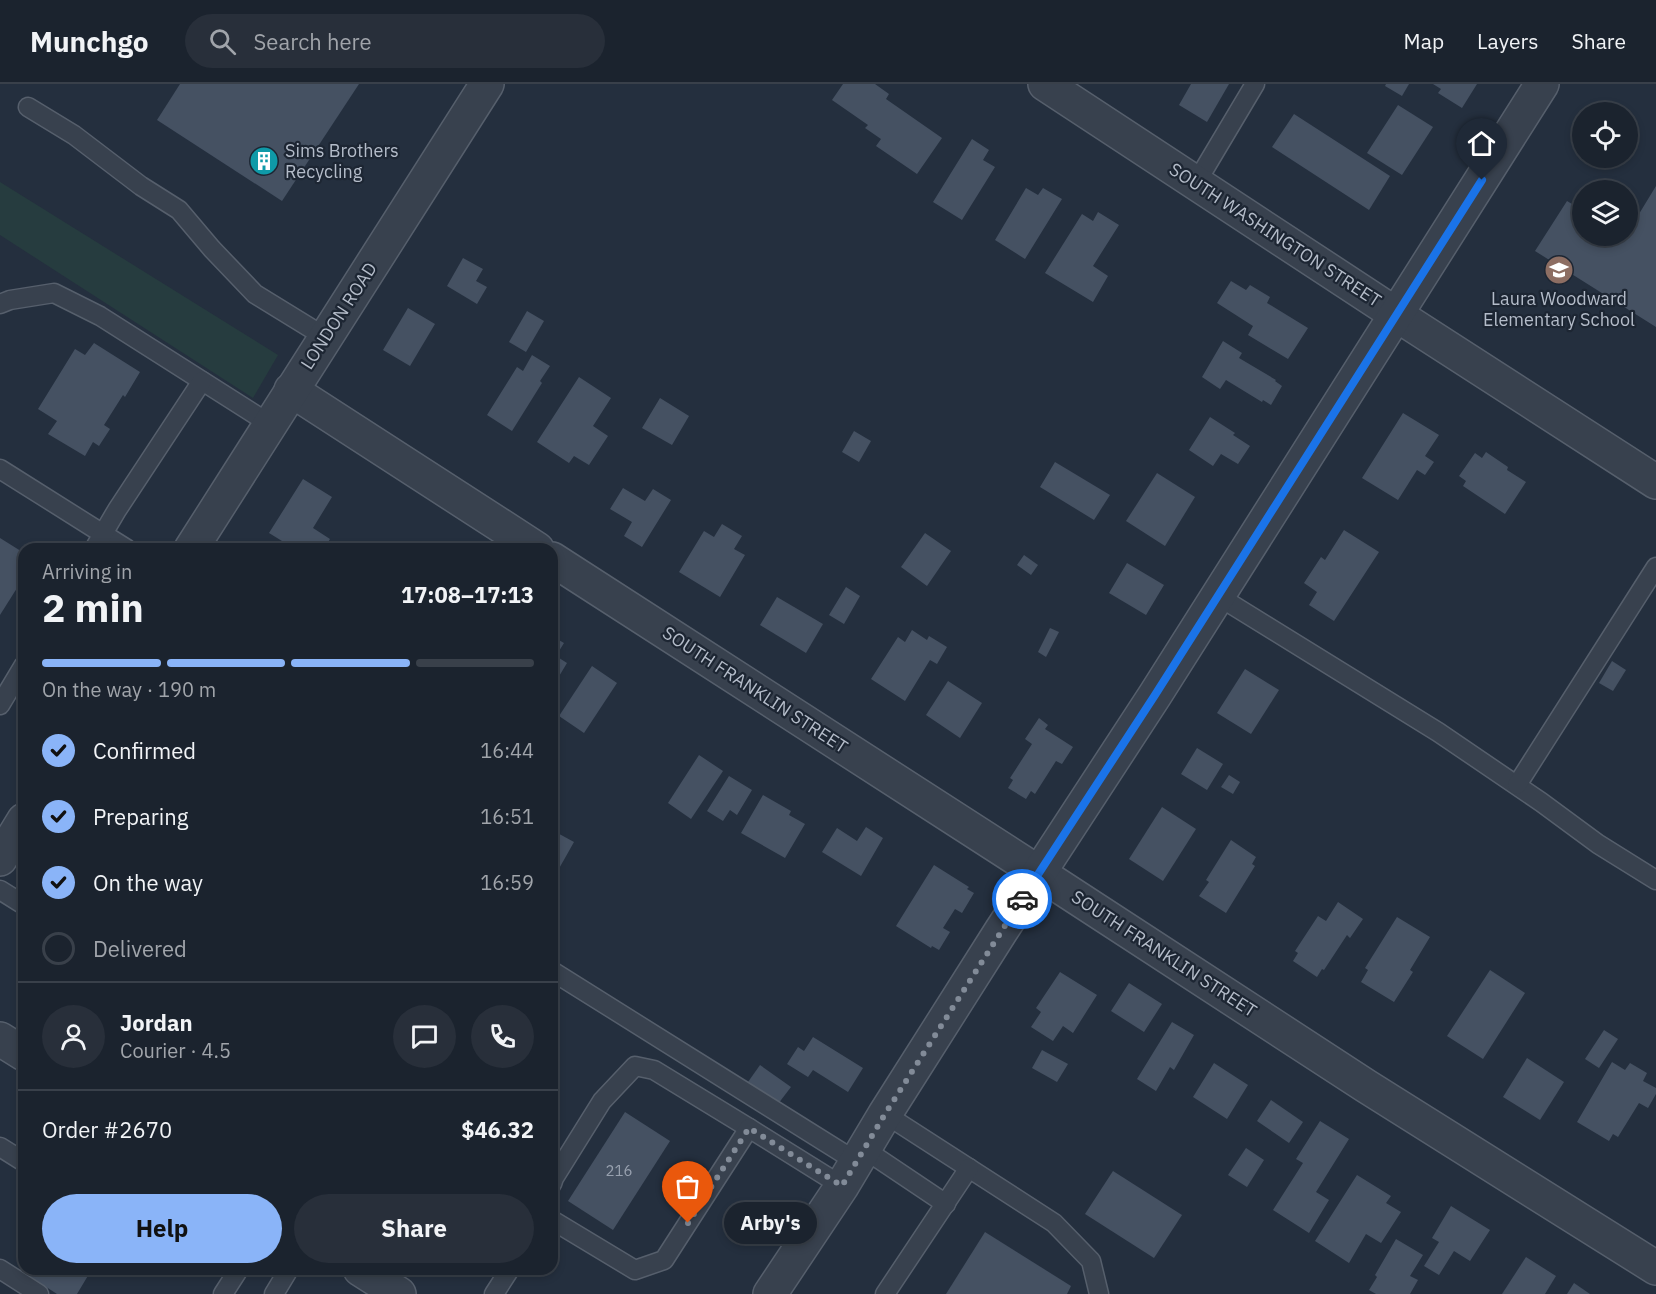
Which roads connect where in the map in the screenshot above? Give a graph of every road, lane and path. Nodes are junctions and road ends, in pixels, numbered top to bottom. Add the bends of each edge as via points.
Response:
1 (487, 84) edge
2 (1045, 84) edge
3 (1255, 84) edge
4 (1542, 84) edge
5 (28, 107) dead end
6 (1196, 183) junction
7 (0, 304) edge
8 (1397, 315) junction
9 (325, 337) junction
10 (202, 381) junction
11 (291, 390) junction
12 (270, 424) junction
13 (0, 469) edge
14 (1656, 482) edge
15 (98, 541) edge
16 (195, 543) edge
17 (528, 543) edge
18 (558, 563) edge
19 (1656, 567) edge
20 (1218, 596) junction
21 (18, 675) edge
22 (0, 705) edge
23 (1517, 785) junction
24 (18, 830) edge
25 (0, 859) edge
26 (1039, 873) junction
27 (1656, 880) edge
28 (0, 890) edge
29 (18, 901) edge
30 (558, 975) edge
31 (885, 1114) junction
32 (749, 1128) junction
33 (0, 1147) edge
34 (18, 1158) edge
35 (855, 1166) junction
36 (969, 1168) junction
37 (558, 1172) edge
38 (946, 1203) junction
39 (558, 1224) edge
40 (1656, 1268) edge
41 (0, 1269) edge
42 (235, 1275) edge
43 (285, 1275) edge
44 (369, 1275) edge
45 (506, 1275) edge
46 (39, 1294) edge
47 (223, 1294) edge
48 (274, 1294) edge
49 (399, 1294) edge
50 (494, 1294) edge
51 (770, 1294) edge
52 (885, 1294) edge
53 (1099, 1294) edge

1 - 9 street, LONDON ROAD
2 - 6 street, SOUTH WASHINGTON STREET
3 - 6 lane
4 - 8 street
5 - 9 lane via 179,210 255,294
6 - 8 street, SOUTH WASHINGTON STREET
7 - 10 lane via 54,293 100,316
8 - 14 street, SOUTH WASHINGTON STREET
8 - 20 street
9 - 11 street, LONDON ROAD
10 - 12 lane
10 - 15 lane
11 - 12 street, LONDON ROAD
11 - 17 street
12 - 16 street, LONDON ROAD
13 - 15 lane
18 - 26 street, SOUTH FRANKLIN STREET
19 - 23 lane
20 - 23 lane
20 - 26 street
21 - 22 lane
23 - 27 lane via 1598,844
24 - 25 street
26 - 31 street
26 - 40 street, SOUTH FRANKLIN STREET via 1366,1086
28 - 29 lane
30 - 35 lane
31 - 35 street
31 - 36 lane
32 - 35 lane
32 - 37 lane via 654,1070 635,1066 602,1101
32 - 39 lane via 664,1260 635,1270
33 - 34 lane
35 - 38 lane
35 - 51 street
36 - 38 lane
36 - 53 lane via 1054,1223 1091,1261
38 - 52 lane
41 - 46 lane
42 - 47 lane
43 - 48 lane
44 - 49 street
45 - 50 lane

